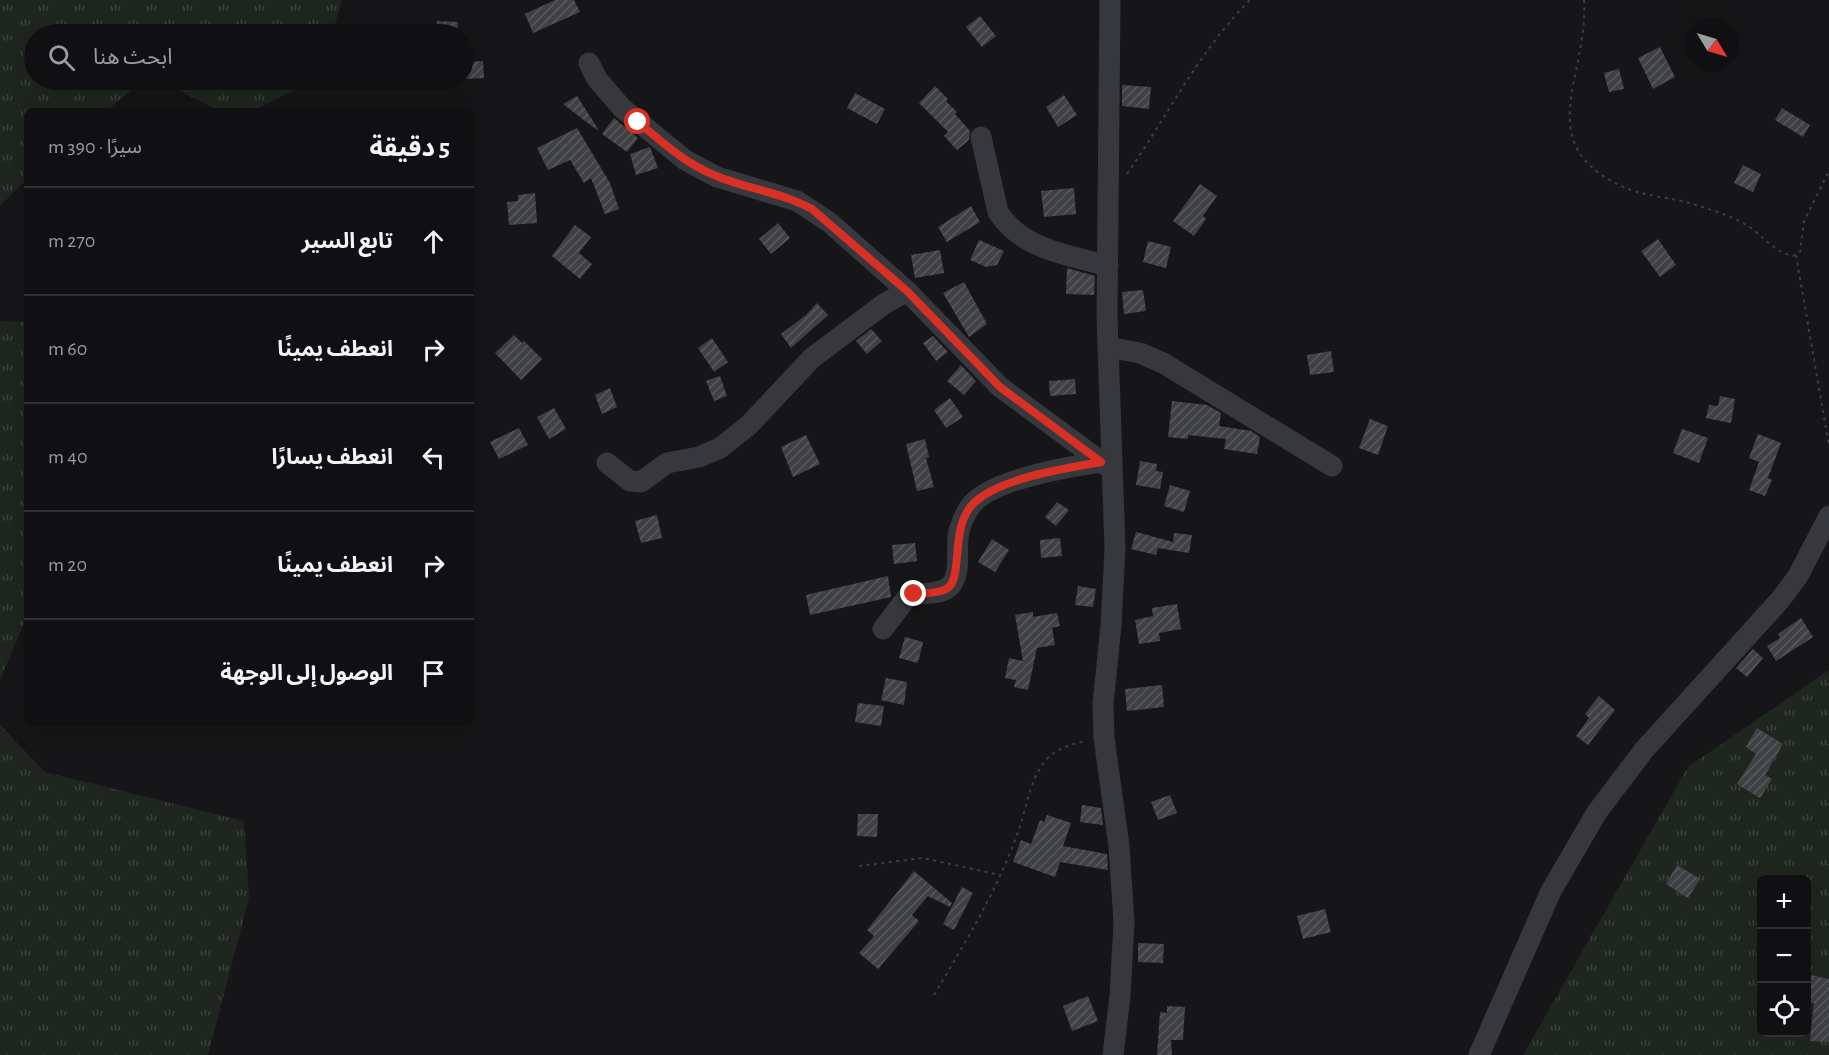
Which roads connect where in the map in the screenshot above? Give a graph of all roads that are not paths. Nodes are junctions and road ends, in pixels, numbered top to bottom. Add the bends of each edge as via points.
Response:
1 (1110, 0) edge
2 (589, 63) dead end
3 (981, 137) dead end
4 (1108, 266) junction
5 (907, 291) junction
6 (1108, 347) junction
7 (607, 463) dead end
8 (1106, 466) junction
9 (1332, 466) dead end
10 (1829, 516) edge
11 (883, 629) dead end
12 (1113, 1055) edge
13 (1479, 1055) edge

1 - 4 street
2 - 5 street via 597,79 622,108 685,160 717,177 812,209
3 - 4 street via 995,204 1004,222 1029,242
4 - 6 street
5 - 7 street via 812,358 749,425 720,448 667,463 641,482 630,481
5 - 8 street via 1000,387
6 - 8 street
6 - 9 street via 1140,353 1163,363
8 - 11 street via 1035,475 975,502 960,527 957,568 951,586 944,591 908,596
8 - 12 street via 1114,591 1103,704 1104,738 1119,846 1124,922
10 - 13 street via 1798,576 1780,600 1644,750 1579,840 1538,919

